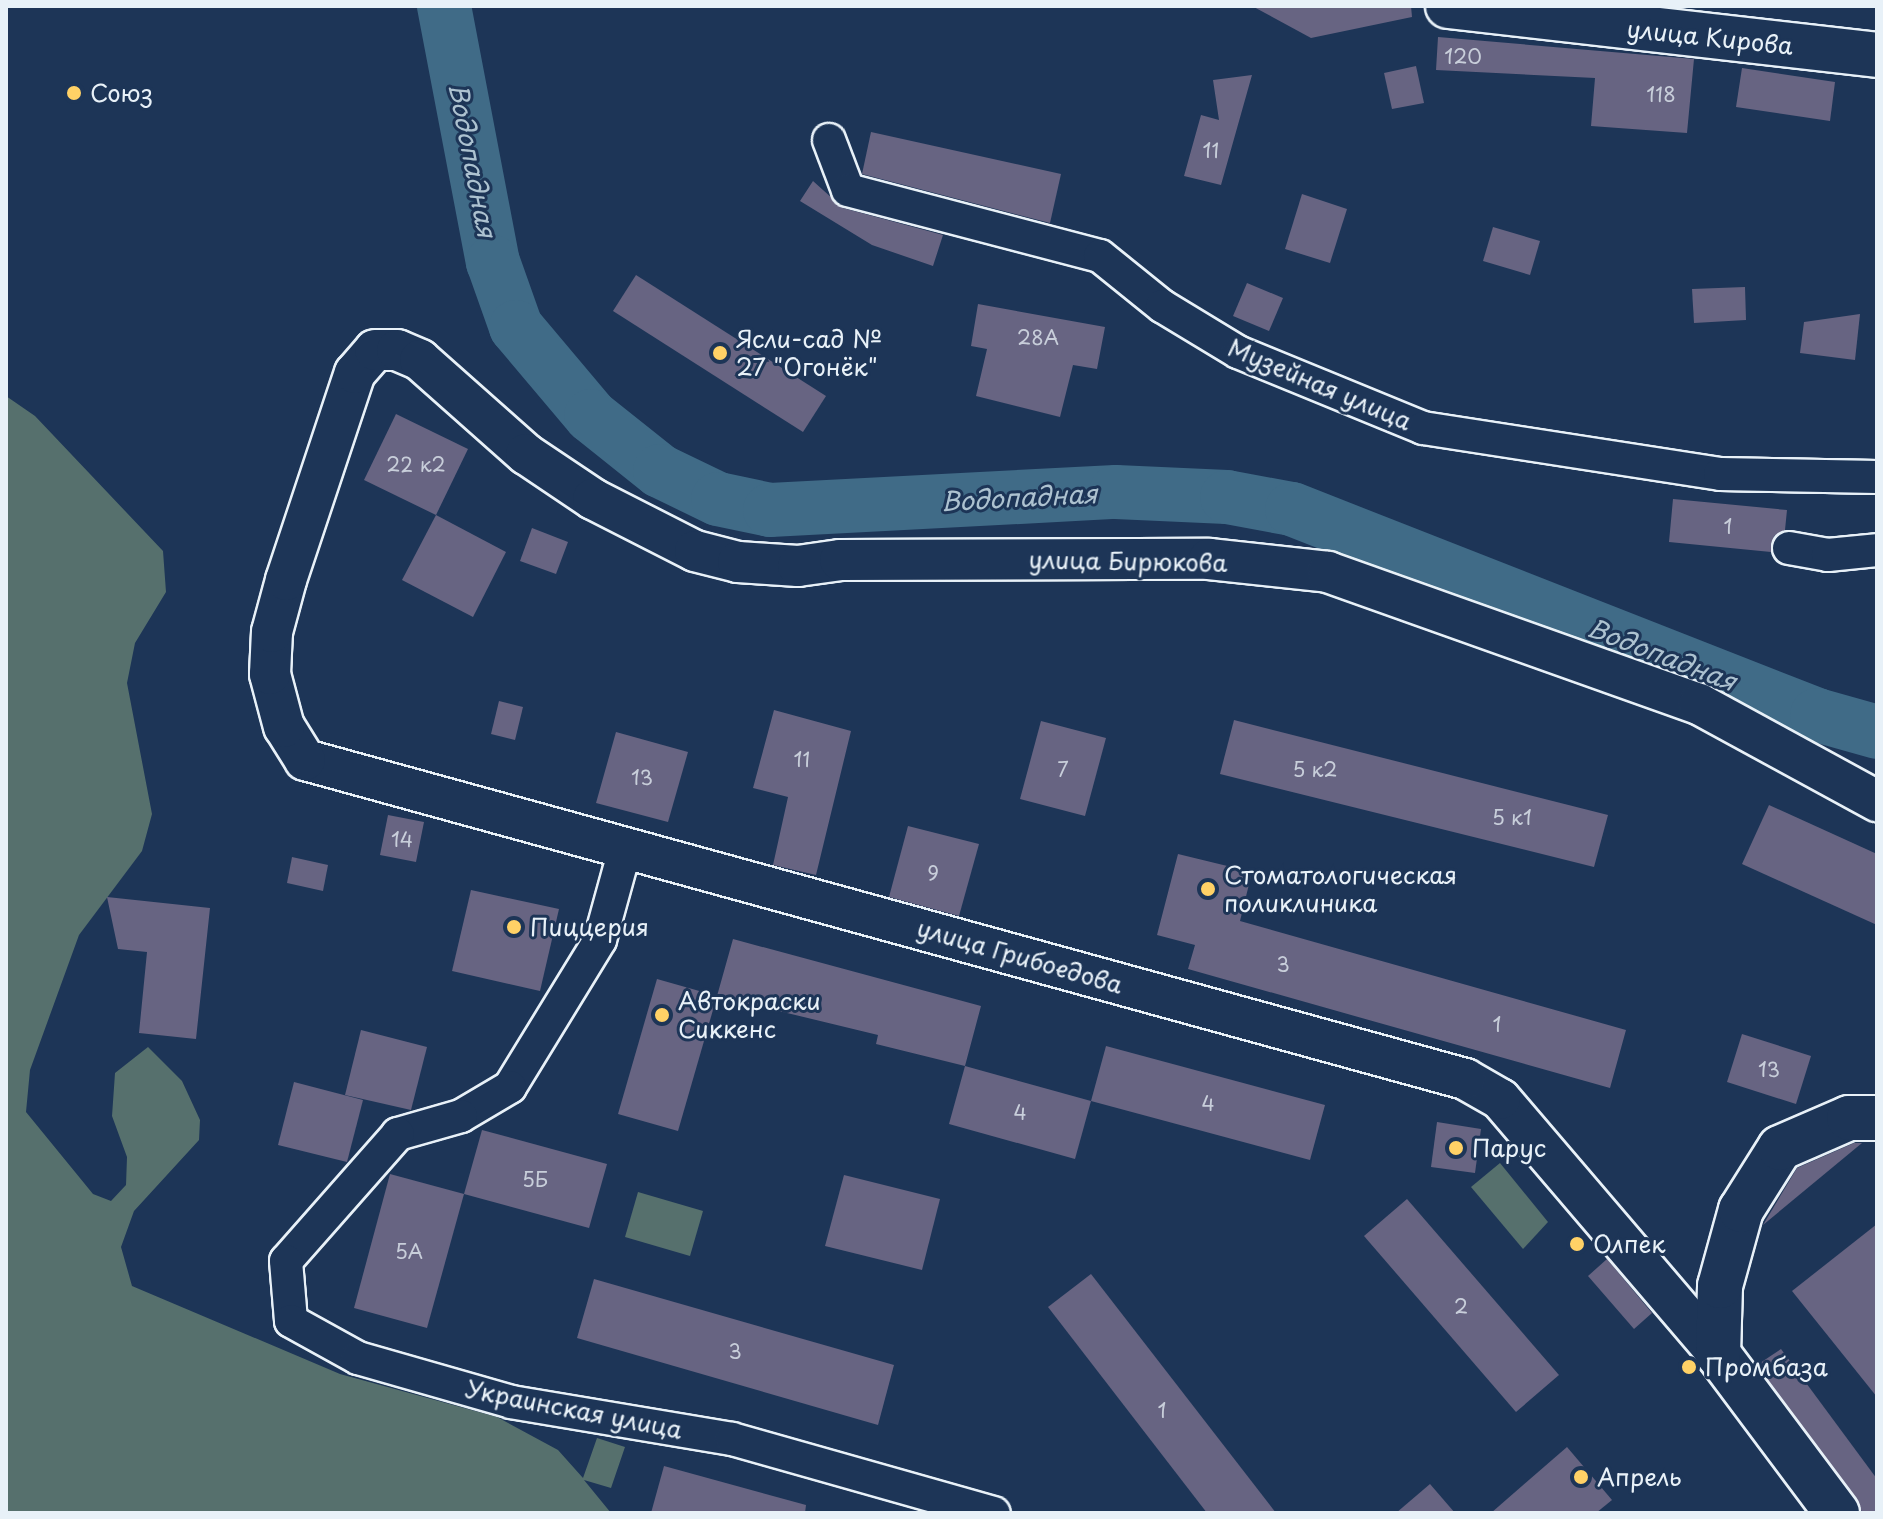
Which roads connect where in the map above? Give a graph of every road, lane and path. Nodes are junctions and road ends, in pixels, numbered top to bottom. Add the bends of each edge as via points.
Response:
1 (1448, 6) edge
2 (1514, 11) edge
3 (1877, 55) edge
4 (829, 140) dead end
5 (397, 350) joint
6 (1877, 477) edge
7 (1789, 548) dead end
8 (1877, 550) edge
9 (1877, 801) edge
10 (624, 853) junction
11 (1877, 1118) edge
12 (1718, 1354) junction
13 (994, 1513) edge
14 (1837, 1513) edge

1 - 2 main road, улица Кирова
2 - 3 main road, улица Кирова
4 - 6 street, Музейная улица via 848,190 1100,256 1162,306 1238,352 1423,428 1720,474
5 - 9 street, улица Бирюкова via 420,360 535,461 593,499 695,551 738,562 798,566 840,560 1209,559 1328,572 1699,704
5 - 10 street, улица Грибоедова via 375,350 355,373 286,580 272,632 270,674 284,727 305,760
7 - 8 street via 1828,555
10 - 12 street, улица Грибоедова via 1465,1079 1500,1099
10 - 13 street, Украинская улица via 600,940 519,1075 510,1087 461,1116 398,1134 286,1261 291,1321 358,1358 511,1402 732,1439
11 - 12 main road via 1849,1118 1780,1148 1741,1210 1720,1286
12 - 14 main road

